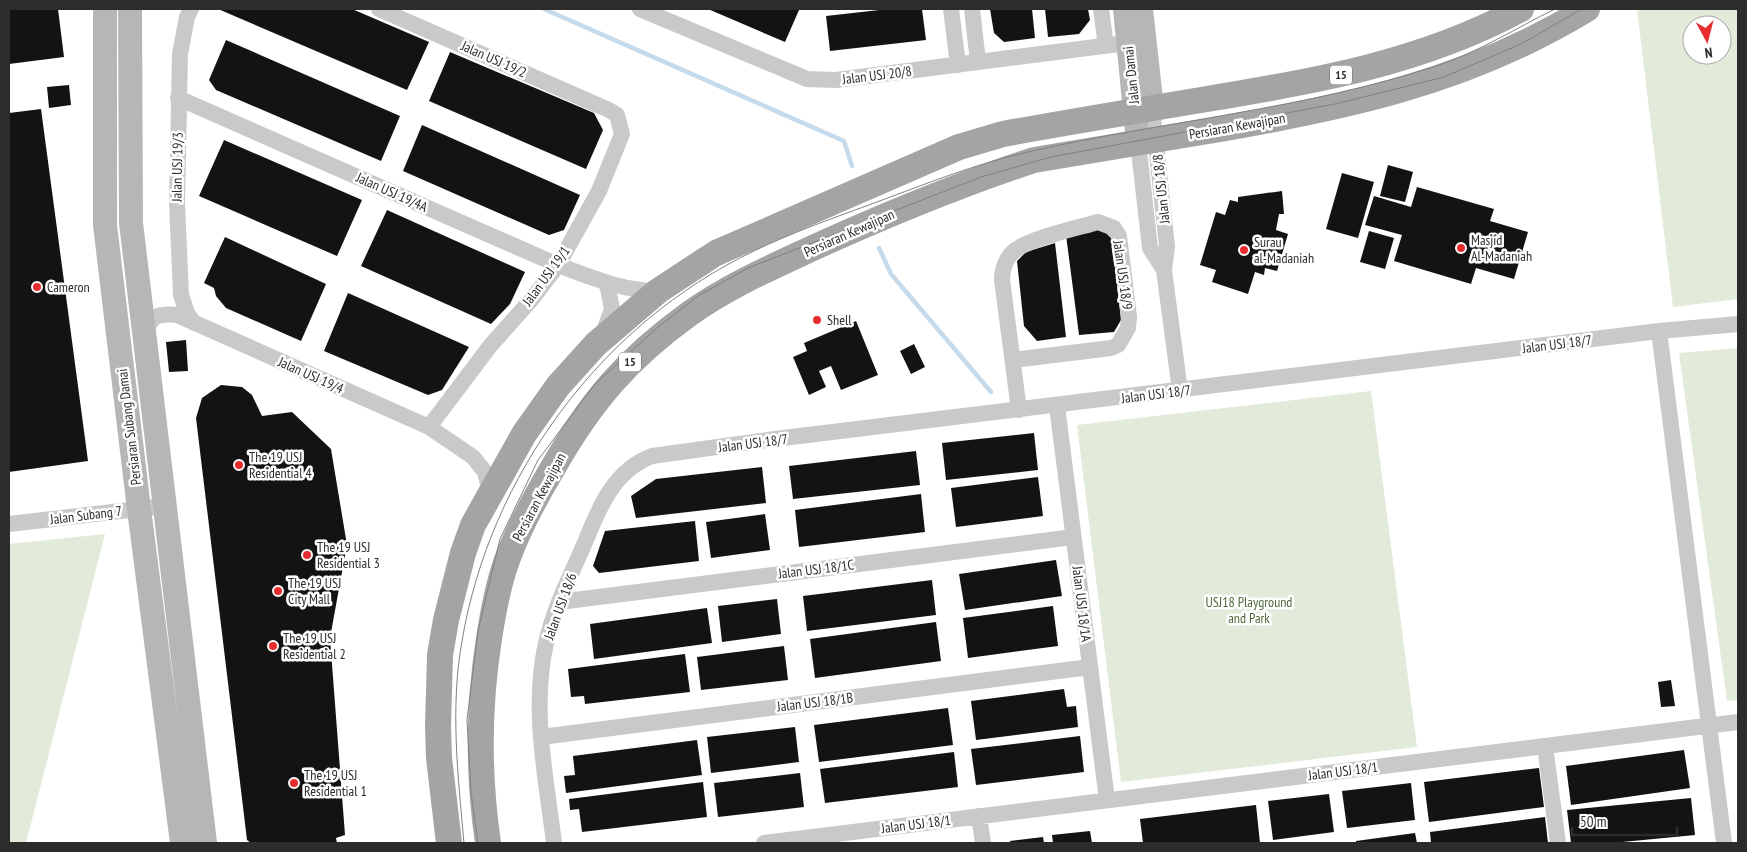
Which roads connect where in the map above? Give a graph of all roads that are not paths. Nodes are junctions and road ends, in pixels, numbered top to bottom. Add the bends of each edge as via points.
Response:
1 (105, 9) edge
2 (130, 9) edge
3 (191, 9) edge
4 (378, 9) edge
5 (640, 9) edge
6 (951, 9) edge
7 (972, 9) edge
8 (1101, 9) edge
9 (1125, 9) edge
10 (1140, 9) edge
11 (1521, 9) edge
12 (1587, 9) edge
13 (1116, 45) junction
14 (978, 62) junction
15 (958, 65) junction
16 (178, 98) junction
17 (609, 110) joint
18 (1143, 110) junction
19 (1147, 141) junction
20 (1100, 149) junction
21 (1143, 184) junction
22 (558, 265) junction
23 (1164, 270) junction
24 (607, 284) junction
25 (658, 291) junction
26 (194, 323) junction
27 (1738, 324) edge
28 (1659, 331) junction
29 (596, 344) junction
30 (145, 345) junction
31 (1013, 360) junction
32 (1180, 391) junction
33 (1057, 406) junction
34 (1019, 410) junction
35 (430, 426) junction
36 (652, 456) joint
37 (490, 493) junction
38 (164, 506) junction
39 (139, 509) junction
40 (9, 524) edge
41 (1073, 536) junction
42 (559, 602) junction
43 (1090, 667) junction
44 (1738, 722) edge
45 (1708, 726) junction
46 (541, 737) junction
47 (1545, 746) junction
48 (1107, 800) junction
49 (979, 816) junction
50 (179, 818) junction
51 (205, 840) edge
52 (170, 843) edge
53 (182, 843) edge
54 (449, 843) edge
55 (488, 843) edge
56 (554, 843) edge
57 (764, 843) edge
58 (983, 843) edge
59 (1558, 843) edge
60 (1724, 843) edge

1 - 39 street, Persiaran Subang Damai via 105,225
2 - 30 street, Persiaran Subang Damai via 131,223
3 - 16 street, Jalan USJ 19/3 via 180,54
4 - 17 street, Jalan USJ 19/2
5 - 15 street, Jalan USJ 20/8 via 807,79 836,80
6 - 15 street
7 - 14 street
8 - 13 street
9 - 13 street, Jalan Damai
10 - 18 street, Jalan Damai
11 - 18 main road, 15 via 1444,43 1369,68
12 - 19 main road, Persiaran Kewajipan / 15 via 1520,46 1413,88 1310,113
13 - 14 street, Jalan USJ 20/8
13 - 18 street, Jalan Damai
14 - 15 street, Jalan USJ 20/8
16 - 22 street, Jalan USJ 19/4A
16 - 26 street, Jalan USJ 19/3 via 177,203 181,295
17 - 22 street, Jalan USJ 19/1 via 617,115 622,134 599,190
18 - 19 street, Jalan Damai
18 - 25 main road, 15 via 1003,134 959,147 716,253
19 - 20 main road, Persiaran Kewajipan / 15
19 - 21 street, Jalan USJ 18/8
19 - 23 street, Jalan USJ 18/8 via 1167,246
20 - 21 street via 1130,162
20 - 55 main road, Persiaran Kewajipan / 15 via 1034,160 979,178 743,280 689,314 629,362 610,382 576,428 533,502 499,585 480,706 481,783
21 - 23 street, Jalan USJ 18/8 via 1150,248
22 - 24 street, Jalan USJ 19/4A
22 - 35 street, Jalan USJ 19/1 via 490,346
23 - 32 street, Jalan USJ 18/8
24 - 25 street, Jalan USJ 19/4A
24 - 29 street via 612,310 607,327
25 - 29 main road, 15
26 - 30 street, Jalan USJ 19/4 via 177,315 164,314 147,325
26 - 35 street, Jalan USJ 19/4
27 - 28 street, Jalan USJ 18/7
28 - 32 street, Jalan USJ 18/7
28 - 45 street
29 - 37 main road, 15 via 558,386 524,434
30 - 38 street, Persiaran Subang Damai
31 - 31 street, Jalan USJ 18/9 via 1002,280 1007,259 1023,245 1098,222 1114,228 1119,236 1129,317 1124,337 1118,345
31 - 34 street, Jalan USJ 18/9
32 - 33 street, Jalan USJ 18/7
33 - 34 street, Jalan USJ 18/7
33 - 41 street, Jalan USJ 18/1A
34 - 36 street, Jalan USJ 18/7
35 - 37 street, Jalan USJ 19/4 via 473,457 486,472
36 - 42 street, Jalan USJ 18/6 via 630,468 605,497
37 - 54 main road, 15 via 463,553 440,655 439,758
38 - 39 street, Jalan Subang 7
38 - 51 street, Persiaran Subang Damai
39 - 40 street, Jalan Subang 7
39 - 50 street, Persiaran Subang Damai
41 - 42 street, Jalan USJ 18/1C
41 - 43 street, Jalan USJ 18/1A
42 - 46 street, Jalan USJ 18/6 via 542,664
43 - 46 street, Jalan USJ 18/1B
43 - 48 street, Jalan USJ 18/1A
44 - 45 street, Jalan USJ 18/1
45 - 47 street, Jalan USJ 18/1
45 - 60 street
46 - 56 street, Jalan USJ 18/6
47 - 48 street, Jalan USJ 18/1
47 - 59 street
48 - 49 street, Jalan USJ 18/1
49 - 57 street, Jalan USJ 18/1
49 - 58 street
50 - 52 street
50 - 53 street, Persiaran Subang Damai

